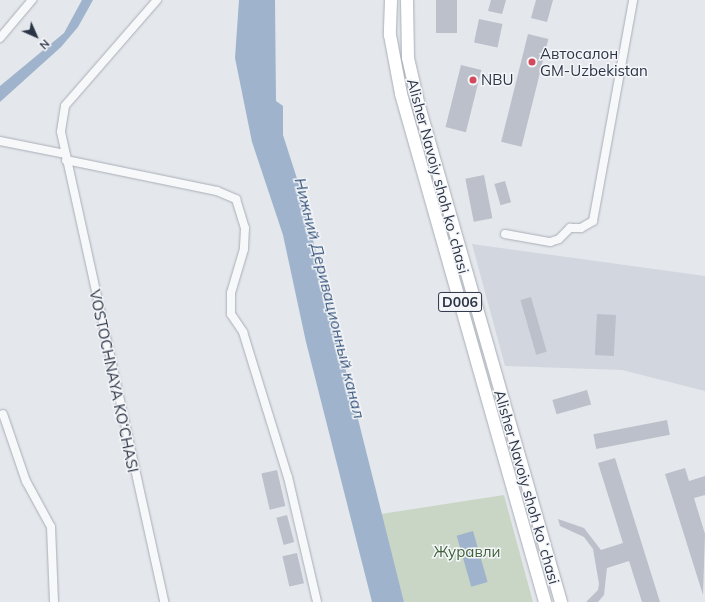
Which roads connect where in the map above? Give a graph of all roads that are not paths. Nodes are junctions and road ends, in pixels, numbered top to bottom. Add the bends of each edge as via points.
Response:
1 (32, 0) edge
2 (157, 0) edge
3 (391, 0) edge
4 (407, 0) edge
5 (633, 0) edge
6 (0, 38) edge
7 (0, 141) edge
8 (65, 157) junction
9 (505, 234) dead end
10 (3, 414) dead end
11 (54, 602) edge
12 (164, 602) edge
13 (317, 602) edge
14 (545, 602) edge
15 (561, 602) edge

1 - 6 street
2 - 8 street, VOSTOCHNAYA KO‘CHASI via 65,106 61,132
3 - 14 main road, Alisher Navoiy shoh koʻchasi / D006 via 390,35 401,94
4 - 15 main road, Alisher Navoiy shoh koʻchasi / D006 via 408,58 418,106
5 - 9 street via 593,221 582,228 570,228 559,239 550,242
7 - 8 street
8 - 12 street, VOSTOCHNAYA KO‘CHASI
8 - 13 street via 228,194 236,199 245,228 244,248 231,293 231,314 243,332 288,477
10 - 11 street via 26,481 51,528

